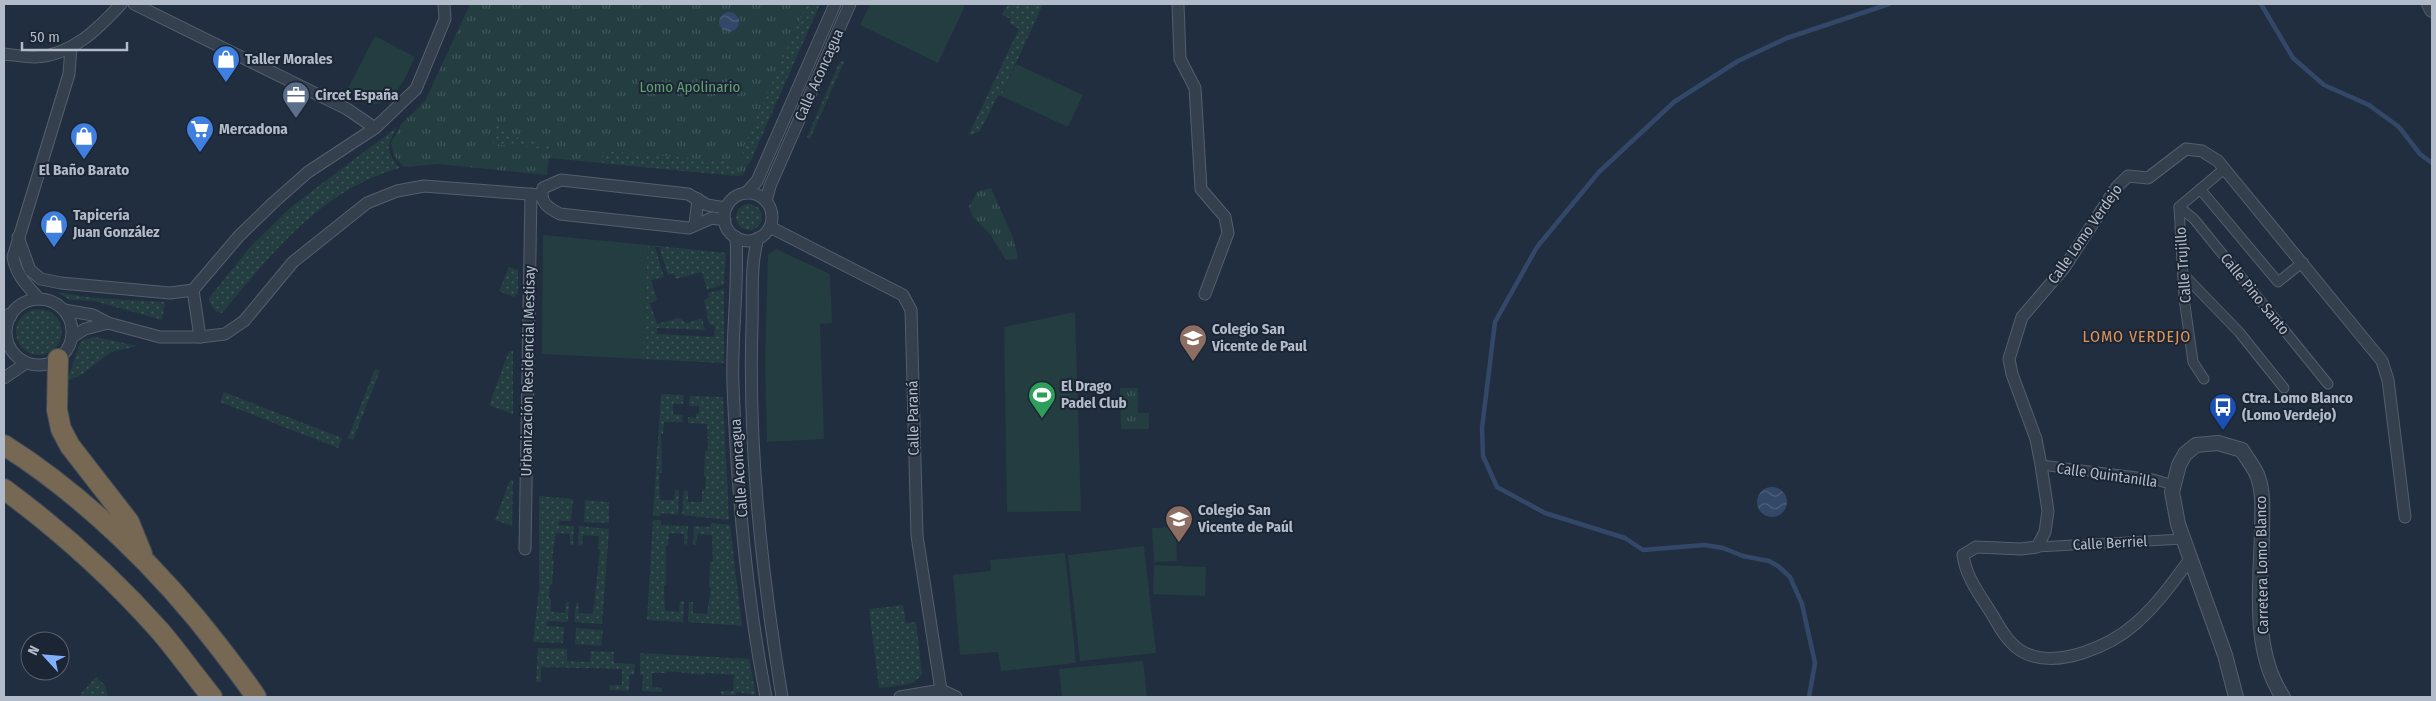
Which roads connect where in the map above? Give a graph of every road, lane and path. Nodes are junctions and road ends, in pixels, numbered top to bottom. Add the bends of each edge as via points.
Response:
1 (121, 4) edge
2 (134, 4) edge
3 (444, 4) edge
4 (835, 4) edge
5 (850, 4) edge
6 (1178, 4) edge
7 (2429, 4) edge
8 (2432, 10) edge
9 (71, 47) junction
10 (4, 54) edge
11 (375, 128) junction
12 (2224, 168) junction
13 (2200, 189) junction
14 (746, 193) junction
15 (536, 194) junction
16 (698, 199) junction
17 (766, 201) junction
18 (2179, 207) junction
19 (726, 208) junction
20 (725, 220) junction
21 (695, 224) junction
22 (770, 227) junction
23 (18, 237) junction
24 (736, 237) junction
25 (758, 238) junction
26 (2303, 262) junction
27 (2183, 274) junction
28 (192, 290) junction
29 (1205, 294) dead end
30 (39, 298) junction
31 (64, 310) junction
32 (6, 318) edge
33 (108, 323) junction
34 (72, 337) junction
35 (200, 338) junction
36 (5, 345) edge
37 (58, 359) junction
38 (26, 363) junction
39 (4, 378) edge
40 (2204, 379) dead end
41 (2328, 384) dead end
42 (2284, 388) dead end
43 (4, 445) edge
44 (2041, 466) junction
45 (2173, 485) junction
46 (4, 490) edge
47 (2405, 517) dead end
48 (2183, 539) junction
49 (2037, 547) junction
50 (525, 548) dead end
51 (145, 560) junction
52 (2190, 560) junction
53 (941, 690) junction
54 (212, 697) edge
55 (256, 697) edge
56 (766, 697) edge
57 (782, 697) edge
58 (900, 697) edge
59 (956, 697) edge
60 (2236, 697) edge
61 (2283, 697) edge

1 - 9 street via 91,34
2 - 11 street via 347,110
3 - 11 street via 445,19 416,90
4 - 14 street, Calle Aconcagua via 757,181
5 - 17 street, Calle Aconcagua
6 - 29 street via 1180,59 1195,88 1201,189 1226,217 1228,233
7 - 8 street
9 - 10 street via 35,57
9 - 23 street via 67,82
11 - 28 street via 308,172 239,236
12 - 13 street, Calle Trujillo
12 - 26 street, Calle Lomo Verdejo
12 - 44 street, Calle Lomo Verdejo via 2202,151 2186,149 2148,178 2128,176 2116,188 2064,268 2022,317 2009,359 2036,439
13 - 18 street, Calle Trujillo
13 - 26 street via 2278,282
14 - 17 street via 756,194
14 - 19 street via 734,198
15 - 16 street via 561,180 688,194
15 - 21 street via 560,214 689,228
15 - 35 street via 424,186 397,191 367,203 293,262 244,321 225,334
15 - 50 street, Urbanización Residencial Mestisay
16 - 19 street via 707,205
16 - 21 street
17 - 22 street via 772,212
18 - 27 street, Calle Trujillo
18 - 41 street, Calle Pino Santo via 2194,219
19 - 20 street
20 - 21 street via 712,218
20 - 24 street via 727,228
22 - 25 street
22 - 53 street, Calle Paraná via 895,290 908,302 912,322 918,536
23 - 28 street via 30,270 41,279 61,284 170,293
23 - 30 street via 13,257 15,268
24 - 25 street via 746,241
24 - 56 street, Calle Aconcagua via 733,383 738,473 754,640
25 - 57 street, Calle Aconcagua via 750,389 763,556
26 - 47 street, Calle Lomo Verdejo via 2382,361 2388,380
27 - 40 street, Calle Trujillo via 2192,362
27 - 42 street via 2239,332
28 - 35 street
30 - 31 street
30 - 32 street via 22,304
31 - 33 street via 93,315
31 - 34 street via 69,318
32 - 36 street
33 - 34 street via 85,329
33 - 35 street via 160,337
34 - 37 street
36 - 38 street
37 - 38 street via 43,365
37 - 51 highway via 57,410 61,429 70,446 129,522
38 - 39 street
43 - 51 highway via 69,493
44 - 45 street, Calle Quintanilla via 2153,479
44 - 49 street, Calle Lomo Verdejo via 2048,511 2045,532
45 - 48 street, Carretera Lomo Blanco
45 - 61 street, Carretera Lomo Blanco via 2178,465 2196,445 2218,443 2242,450 2258,475 2262,493 2263,641 2267,666
46 - 54 highway via 42,517 87,556 160,631
48 - 49 street, Calle Berriel
48 - 52 street, Carretera Lomo Blanco
49 - 52 street via 1976,547 1963,555 1965,570 2005,636 2025,653 2046,659 2079,654 2104,644 2135,624
51 - 55 highway via 196,616
52 - 60 street, Carretera Lomo Blanco via 2225,656
53 - 58 street
53 - 59 street

